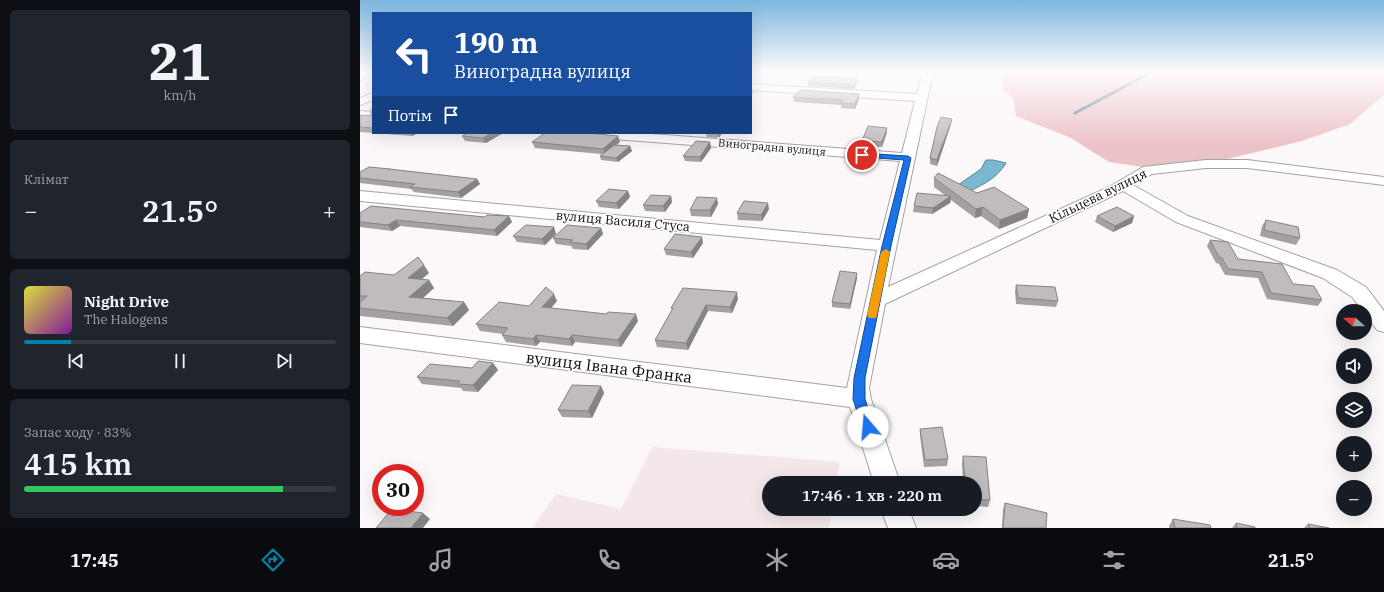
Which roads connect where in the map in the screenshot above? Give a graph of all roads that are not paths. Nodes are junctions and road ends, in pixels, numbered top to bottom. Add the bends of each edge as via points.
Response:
1 (372, 97) edge
2 (899, 97) edge
3 (922, 98) joint
4 (360, 102) edge
5 (360, 115) edge
6 (372, 116) edge
7 (601, 134) edge
8 (908, 158) junction
9 (1384, 180) edge
10 (1123, 185) junction
11 (360, 196) edge
12 (887, 246) junction
13 (876, 300) junction
14 (1384, 325) edge
15 (360, 335) edge
16 (859, 399) junction
17 (885, 476) edge
18 (898, 516) edge
19 (902, 528) edge

1 - 4 street
2 - 3 street
3 - 8 street
5 - 6 street
7 - 8 street, Виноградна вулиця
8 - 12 street
9 - 10 street, Кільцева вулиця via 1247,164 1206,164 1148,170
10 - 13 street, Кільцева вулиця
10 - 14 street via 1182,219 1330,274 1359,292
11 - 12 street, вулиця Василя Стуса
12 - 13 street
13 - 16 street via 859,378
15 - 16 street, вулиця Івана Франка
16 - 17 street
18 - 19 street

